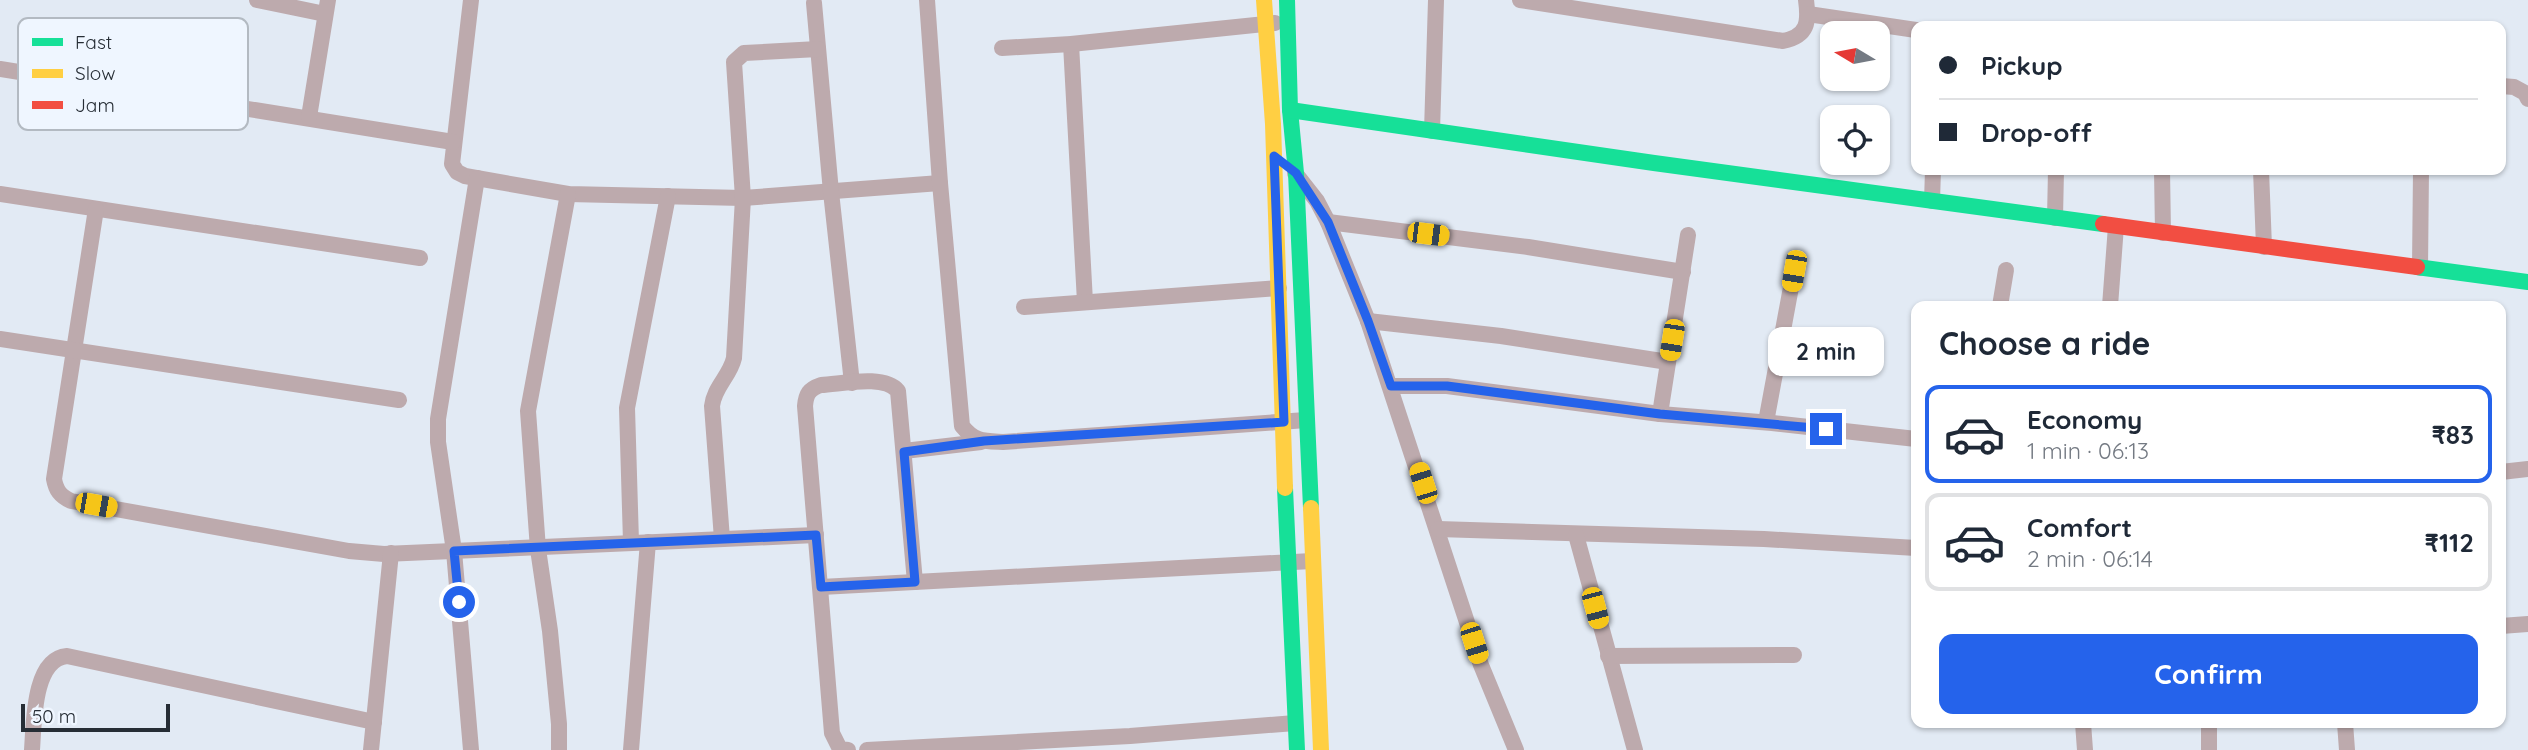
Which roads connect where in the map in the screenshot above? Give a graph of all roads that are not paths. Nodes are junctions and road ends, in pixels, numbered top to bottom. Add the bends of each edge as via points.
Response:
1 (257, 0) edge
2 (471, 0) edge
3 (927, 0) edge
4 (1264, 0) edge
5 (1287, 0) edge
6 (1436, 0) edge
7 (1520, 0) edge
8 (814, 3) dead end
9 (327, 7) edge
10 (1807, 7) edge
11 (1288, 21) junction
12 (1265, 24) junction
13 (1911, 29) edge
14 (1071, 44) junction
15 (1002, 48) dead end
16 (818, 49) junction
17 (0, 69) edge
18 (18, 72) edge
19 (2506, 87) edge
20 (2528, 99) edge
21 (248, 108) edge
22 (1290, 110) junction
23 (309, 117) junction
24 (1432, 131) junction
25 (453, 142) junction
26 (1274, 156) junction
27 (1296, 173) junction
28 (1933, 175) edge
29 (2056, 175) edge
30 (2162, 175) edge
31 (2261, 175) edge
32 (2421, 175) edge
33 (477, 178) junction
34 (940, 183) junction
35 (831, 191) junction
36 (0, 194) edge
37 (568, 194) junction
38 (668, 196) junction
39 (743, 198) junction
40 (1932, 201) junction
41 (96, 209) junction
42 (2055, 218) junction
43 (1328, 222) junction
44 (2116, 226) junction
45 (2163, 233) junction
46 (1688, 235) dead end
47 (2264, 247) junction
48 (420, 258) dead end
49 (2420, 268) junction
50 (2006, 270) dead end
51 (1794, 271) dead end
52 (1683, 272) junction
53 (2528, 282) edge
54 (1279, 288) junction
55 (2001, 301) edge
56 (2110, 301) edge
57 (1085, 302) junction
58 (1024, 307) dead end
59 (1368, 321) junction
60 (0, 339) edge
61 (73, 350) junction
62 (1668, 362) junction
63 (852, 383) junction
64 (1391, 386) junction
65 (398, 400) dead end
66 (1660, 414) junction
67 (1306, 421) junction
68 (1284, 422) junction
69 (1766, 422) junction
70 (1911, 438) edge
71 (984, 441) junction
72 (904, 452) junction
73 (2528, 469) edge
74 (2506, 471) edge
75 (1437, 530) junction
76 (816, 535) junction
77 (1576, 535) junction
78 (722, 538) junction
79 (640, 542) junction
80 (1911, 548) edge
81 (538, 549) junction
82 (454, 551) junction
83 (391, 553) junction
84 (1312, 561) junction
85 (1288, 562) junction
86 (915, 582) junction
87 (821, 587) junction
88 (2528, 624) edge
89 (2506, 626) edge
90 (1794, 655) dead end
91 (1608, 656) junction
92 (374, 722) junction
93 (1294, 723) junction
94 (2083, 728) edge
95 (2209, 728) edge
96 (2345, 728) edge
97 (32, 750) edge
98 (371, 750) edge
99 (471, 750) edge
100 (559, 750) edge
101 (631, 750) edge
102 (848, 750) edge
103 (867, 750) edge
104 (1297, 750) edge
105 (1321, 750) edge
106 (1516, 750) edge
107 (1635, 750) edge
108 (2085, 750) edge
109 (2209, 750) edge
110 (2347, 750) edge

1 - 9 street
2 - 25 street
3 - 34 street
4 - 12 main road
5 - 11 main road
6 - 24 street
7 - 10 street via 1783,41 1796,38 1804,29
8 - 16 street
9 - 23 street
10 - 13 street
11 - 12 street
11 - 22 main road
12 - 14 street
12 - 26 main road
14 - 15 street
14 - 57 street
16 - 35 street
16 - 39 street via 744,53 734,62
17 - 18 street
19 - 20 street via 2525,93
21 - 23 street
22 - 24 main road
22 - 27 main road
23 - 25 street
24 - 40 main road
25 - 33 street via 452,164 457,172
26 - 27 street
26 - 54 main road
27 - 43 street
27 - 67 main road
28 - 40 street
29 - 42 street
30 - 45 street
31 - 47 street
32 - 49 street
33 - 37 street
33 - 82 street via 438,419 439,460
34 - 35 street
34 - 71 street via 962,426 970,436
35 - 39 street
35 - 63 street
36 - 41 street
37 - 38 street
37 - 81 street via 528,411
38 - 39 street
38 - 79 street via 627,408
39 - 78 street via 734,358 713,397
40 - 42 main road
41 - 48 street
41 - 61 street
42 - 44 main road
43 - 52 street
43 - 59 street
44 - 45 main road
44 - 56 street
45 - 47 main road
46 - 52 street
47 - 49 main road
49 - 53 main road
50 - 55 street
51 - 69 street
52 - 62 street
54 - 57 street
54 - 68 main road
57 - 58 street
59 - 62 street
59 - 64 street
60 - 61 street
61 - 65 street
61 - 83 street via 54,479 63,497 336,548
62 - 66 street
63 - 72 street via 881,381 898,391
63 - 76 street via 821,385 806,396
64 - 66 street via 1447,386
64 - 75 street
66 - 69 street
67 - 68 street
67 - 84 main road
68 - 71 street
68 - 85 main road
69 - 70 street
71 - 72 street
72 - 86 street
73 - 74 street
75 - 77 street
75 - 106 street via 1481,665
76 - 78 street
76 - 87 street
77 - 80 street
77 - 91 street
78 - 79 street
79 - 81 street
79 - 101 street
81 - 82 street
81 - 100 street
82 - 83 street
82 - 99 street
83 - 92 street
84 - 85 street
84 - 105 main road
85 - 86 street
85 - 93 main road
86 - 87 street
87 - 102 street via 832,733 840,748
88 - 89 street
90 - 91 street
91 - 107 street
92 - 97 street via 67,656 51,663 41,680
92 - 98 street
93 - 103 street
93 - 104 main road
94 - 108 street
95 - 109 street
96 - 110 street

